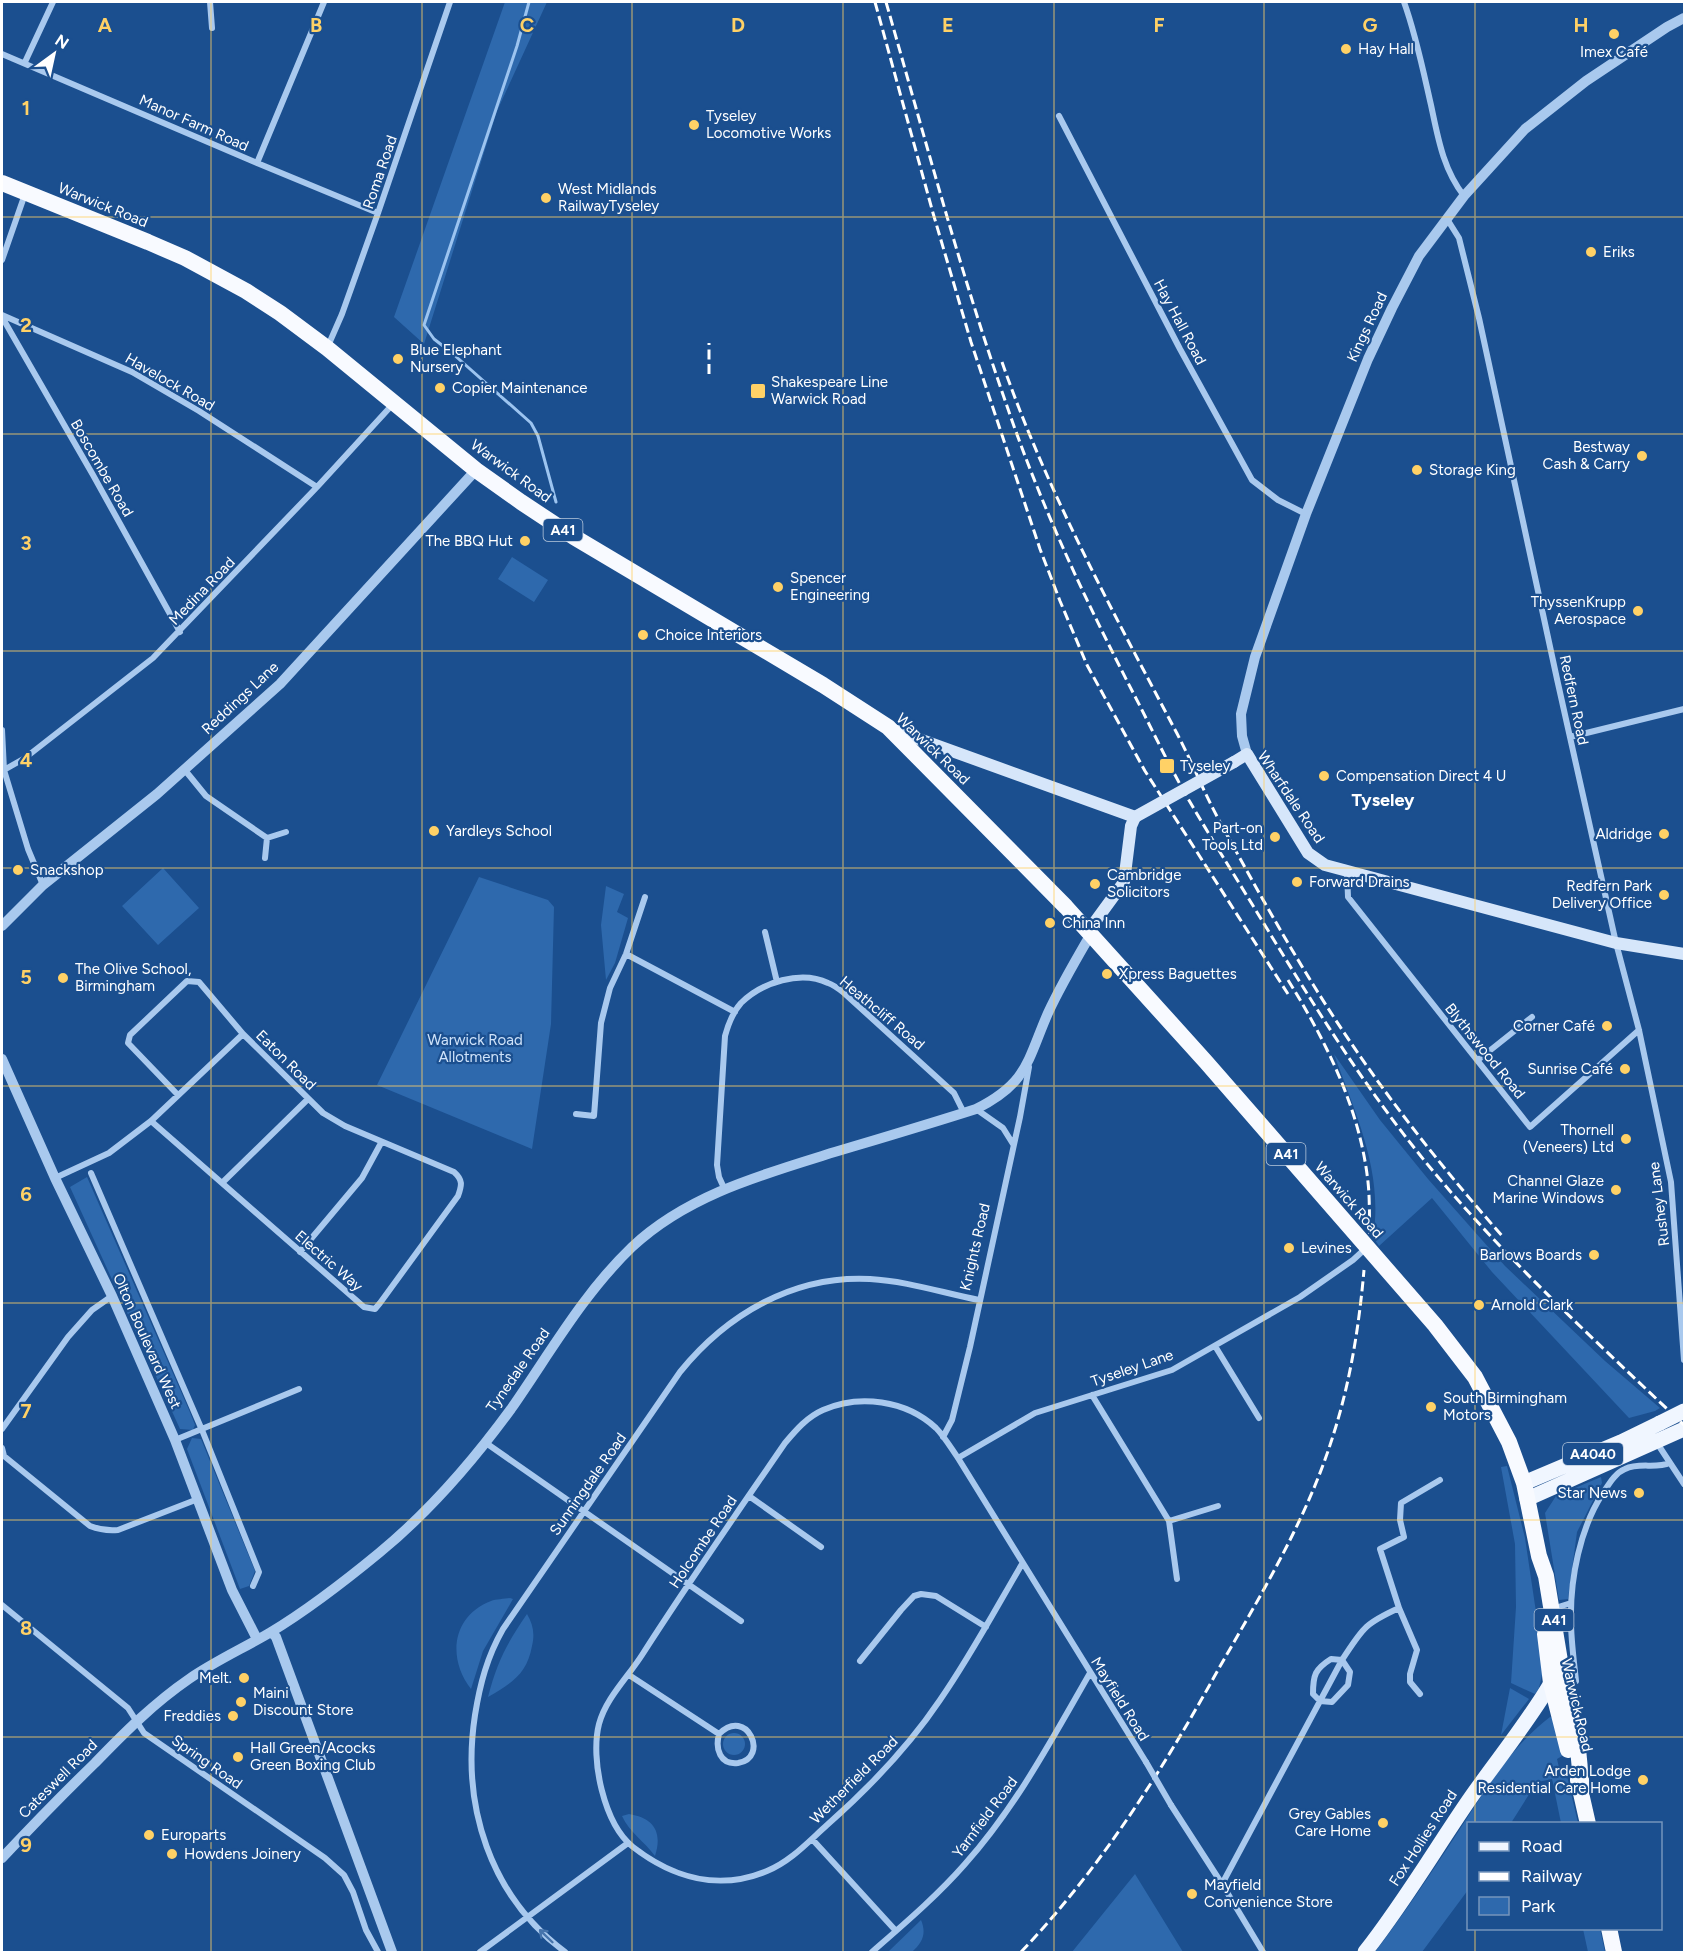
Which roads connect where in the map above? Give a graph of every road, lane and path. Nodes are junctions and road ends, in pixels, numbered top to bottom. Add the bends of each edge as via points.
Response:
1 (53, 2) edge
2 (210, 2) edge
3 (324, 2) edge
4 (1404, 2) edge
5 (448, 3) edge
6 (1684, 18) edge
7 (212, 28) dead end
8 (2, 54) edge
9 (25, 62) junction
10 (1059, 116) dead end
11 (256, 163) junction
12 (2, 183) edge
13 (25, 193) junction
14 (1464, 196) junction
15 (378, 213) junction
16 (1447, 219) junction
17 (2, 260) edge
18 (2, 316) edge
19 (327, 348) junction
20 (394, 403) junction
21 (476, 470) junction
22 (317, 487) junction
23 (1306, 514) junction
24 (180, 632) junction
25 (1684, 709) edge
26 (888, 728) junction
27 (2, 730) edge
28 (1570, 737) junction
29 (957, 753) junction
30 (1247, 754) junction
31 (922, 761) junction
32 (184, 769) junction
33 (4, 770) junction
34 (1135, 817) junction
35 (286, 832) dead end
36 (267, 838) junction
37 (265, 858) dead end
38 (1347, 871) junction
39 (43, 885) junction
40 (645, 897) dead end
41 (2, 926) edge
42 (1089, 930) junction
43 (765, 932) dead end
44 (1616, 943) junction
45 (626, 954) junction
46 (1684, 954) edge
47 (777, 982) junction
48 (735, 1012) junction
49 (1532, 1017) dead end
50 (1639, 1030) junction
51 (243, 1034) junction
52 (2, 1059) edge
53 (1478, 1060) junction
54 (1030, 1062) junction
55 (178, 1095) junction
56 (308, 1099) junction
57 (976, 1109) junction
58 (964, 1113) junction
59 (576, 1114) dead end
60 (151, 1121) junction
61 (381, 1143) junction
62 (1013, 1145) junction
63 (91, 1173) dead end
64 (55, 1178) junction
65 (461, 1178) joint
66 (223, 1182) junction
67 (724, 1188) junction
68 (1366, 1247) junction
69 (300, 1251) junction
70 (112, 1296) junction
71 (978, 1300) junction
72 (1215, 1346) junction
73 (1684, 1360) edge
74 (299, 1389) dead end
75 (1092, 1395) junction
76 (1684, 1411) edge
77 (1259, 1418) dead end
78 (2, 1429) edge
79 (1684, 1429) edge
80 (202, 1430) junction
81 (1659, 1433) junction
82 (943, 1437) junction
83 (174, 1440) junction
84 (486, 1443) junction
85 (2, 1448) edge
86 (958, 1458) junction
87 (1670, 1463) junction
88 (1440, 1480) dead end
89 (1684, 1484) edge
90 (1526, 1491) junction
91 (749, 1496) junction
92 (198, 1498) junction
93 (1218, 1506) dead end
94 (583, 1512) junction
95 (1169, 1521) junction
96 (821, 1546) dead end
97 (1539, 1556) junction
98 (1022, 1564) junction
99 (1177, 1579) dead end
100 (687, 1585) junction
101 (253, 1586) dead end
102 (1571, 1603) junction
103 (2, 1605) edge
104 (1399, 1608) junction
105 (1552, 1609) junction
106 (741, 1621) dead end
107 (986, 1627) junction
108 (271, 1632) junction
109 (257, 1639) junction
110 (1342, 1660) junction
111 (860, 1661) dead end
112 (1090, 1673) junction
113 (629, 1675) junction
114 (1564, 1683) junction
115 (1420, 1694) dead end
116 (1554, 1700) junction
117 (1320, 1701) junction
118 (137, 1721) junction
119 (719, 1734) junction
120 (1510, 1744) junction
121 (1582, 1790) junction
122 (1588, 1822) edge
123 (812, 1839) junction
124 (628, 1843) junction
125 (2, 1858) edge
126 (1222, 1884) junction
127 (528, 1918) junction
128 (1609, 1930) edge
129 (896, 1931) junction
130 (378, 1953) edge
131 (392, 1953) edge
132 (480, 1953) edge
133 (565, 1953) edge
134 (872, 1953) edge
135 (1263, 1953) edge
136 (1365, 1953) edge
137 (1614, 1953) edge

1 - 9 street
2 - 7 street
3 - 11 street
4 - 14 street via 1413,25 1441,151 1448,173
5 - 15 street, Roma Road
6 - 14 street, Kings Road via 1554,105 1518,135
8 - 9 street, Manor Farm Road
9 - 11 street, Manor Farm Road
10 - 23 street, Hay Hall Road via 1252,480 1278,500
11 - 15 street, Manor Farm Road
12 - 13 highway, Warwick Road / A41
13 - 17 street
13 - 19 highway, Warwick Road / A41 via 185,258 246,291
14 - 16 street, Kings Road
15 - 19 street, Roma Road
16 - 23 street, Kings Road via 1419,256 1387,318
16 - 28 street, Redfern Road via 1459,238 1479,318
18 - 22 street, Havelock Road via 132,372
18 - 24 street, Boscombe Road
19 - 20 highway, Warwick Road / A41
20 - 21 highway, Warwick Road / A41
20 - 22 street, Medina Road
21 - 26 highway, Warwick Road / A41 via 574,537
21 - 32 street, Reddings Lane via 280,684
22 - 24 street, Medina Road
23 - 30 street, Kings Road via 1246,687 1241,714
24 - 33 street, Medina Road via 144,665
25 - 28 street
26 - 29 main road
26 - 31 highway, Warwick Road / A41
27 - 33 street
28 - 44 street, Redfern Road
29 - 31 main road via 934,752
29 - 34 main road
30 - 34 main road, Wharfdale Road, bridge
30 - 38 main road, Wharfdale Road via 1308,853 1325,865
31 - 42 highway, Warwick Road / A41
32 - 36 street via 206,796
32 - 39 street, Reddings Lane
33 - 39 street
34 - 42 main road via 1124,882
35 - 36 street
36 - 37 street
38 - 44 main road, Wharfdale Road
38 - 53 street, Blythswood Road via 1348,897
39 - 41 street, Reddings Lane
40 - 45 street
42 - 54 street, Knights Road via 1088,939 1049,1012
42 - 68 highway, Warwick Road / A41
43 - 47 street
44 - 46 main road, Wharfdale Road
44 - 50 street, Rushey Lane
45 - 48 street
45 - 59 street via 610,988 601,1023 594,1116
47 - 48 street, Heathcliff Road via 741,1003
47 - 58 street, Heathcliff Road via 808,978 827,982 844,993 954,1093
48 - 67 street, Heathcliff Road via 725,1036 717,1138 717,1165
49 - 53 street
50 - 53 street, Blythswood Road via 1530,1126
50 - 73 street, Rushey Lane via 1671,1182
51 - 55 street, Eaton Road
51 - 55 street via 200,982 187,981 130,1035 128,1043
51 - 56 street, Eaton Road
52 - 64 street, Olton Boulevard West
54 - 57 street, Knights Road via 998,1098
54 - 62 street, Knights Road
55 - 60 street, Eaton Road
56 - 61 street, Eaton Road via 323,1113
56 - 66 street
57 - 58 street, Knights Road
57 - 62 street via 1003,1128
58 - 67 street, Tynedale Road
60 - 64 street, Eaton Road via 110,1153
60 - 66 street, Electric Way
61 - 65 street, Eaton Road
61 - 69 street via 362,1178
62 - 71 street, Knights Road
63 - 80 street
64 - 70 street, Olton Boulevard West
65 - 69 street, Electric Way via 458,1196 375,1309 364,1307
66 - 69 street, Electric Way
67 - 84 street, Tynedale Road via 655,1229 599,1282
68 - 72 street, Tyseley Lane via 1300,1297
68 - 90 highway, Warwick Road / A41 via 1475,1377 1509,1442
70 - 78 street via 92,1310 68,1337
70 - 83 street, Olton Boulevard West
71 - 82 street, Knights Road via 956,1405
71 - 94 street, Sunningdale Road via 888,1281 853,1279 805,1287 752,1308 692,1358
72 - 75 street, Tyseley Lane via 1172,1370
72 - 77 street
74 - 80 street
75 - 86 street, Tyseley Lane via 1035,1413
75 - 95 street
76 - 81 main road, A4040, bridge
79 - 81 main road, A4040
80 - 83 street
80 - 101 street via 259,1572
81 - 87 street
81 - 90 main road, A4040
82 - 86 street, Holcombe Road
82 - 91 street, Holcombe Road via 928,1422 891,1404 857,1402 824,1410 790,1436
83 - 92 street, Olton Boulevard West
84 - 94 street
84 - 108 street, Tynedale Road via 446,1489 379,1553
85 - 92 street via 4,1456 97,1529 118,1530
86 - 98 street, Mayfield Road
87 - 89 street
87 - 102 street, Warwick Road via 1624,1469 1607,1487 1585,1531
88 - 104 street via 1401,1503 1404,1537 1380,1550
90 - 97 highway, Warwick Road / A41
91 - 96 street
91 - 100 street, Holcombe Road
92 - 109 street, Olton Boulevard West via 232,1590
93 - 95 street
94 - 100 street
94 - 127 street, Sunningdale Road via 494,1644 479,1687 471,1742 474,1803 484,1841
95 - 99 street
97 - 105 highway, Warwick Road / A41
97 - 114 highway, Warwick Road / A41 via 1539,1580
98 - 107 street, Wetherfield Road
98 - 112 street, Mayfield Road
100 - 106 street
100 - 113 street, Holcombe Road
102 - 105 street
102 - 114 street, Warwick Road
103 - 118 street, Spring Road via 128,1708
104 - 110 street via 1361,1630
104 - 115 street via 1417,1650 1410,1682
105 - 114 highway, Warwick Road / A41
107 - 111 street via 936,1596 921,1594 901,1610
107 - 123 street, Wetherfield Road via 922,1725 871,1783
108 - 109 street, Tynedale Road
108 - 131 street
109 - 118 street, Tynedale Road via 188,1680
110 - 117 street
110 - 117 street via 1350,1672 1348,1685 1332,1702
110 - 117 street via 1331,1659 1313,1678 1313,1694
112 - 126 street, Mayfield Road, bridge
112 - 129 street, Yarnfield Road via 1035,1769 990,1834
113 - 119 street
113 - 124 street, Holcombe Road via 604,1708 597,1745 603,1796
114 - 116 highway
114 - 120 main road, Fox Hollies Road
114 - 121 highway, A41
116 - 120 main road, Fox Hollies Road
116 - 121 highway, Warwick Road / A41
117 - 126 street
118 - 125 street, Cateswell Road
118 - 130 street, Spring Road via 144,1733 344,1875
119 - 119 street via 736,1725 745,1729 752,1737 754,1748 750,1756 732,1764 724,1760 717,1747
120 - 136 main road, Fox Hollies Road
121 - 122 highway, Warwick Road / A41
123 - 124 street, Wetherfield Road via 787,1861 745,1878 726,1881 705,1881 667,1869
123 - 129 street
124 - 127 street
126 - 135 street, Mayfield Road
127 - 132 street
133 -> 127 street
128 - 137 highway
129 - 134 street, Yarnfield Road

